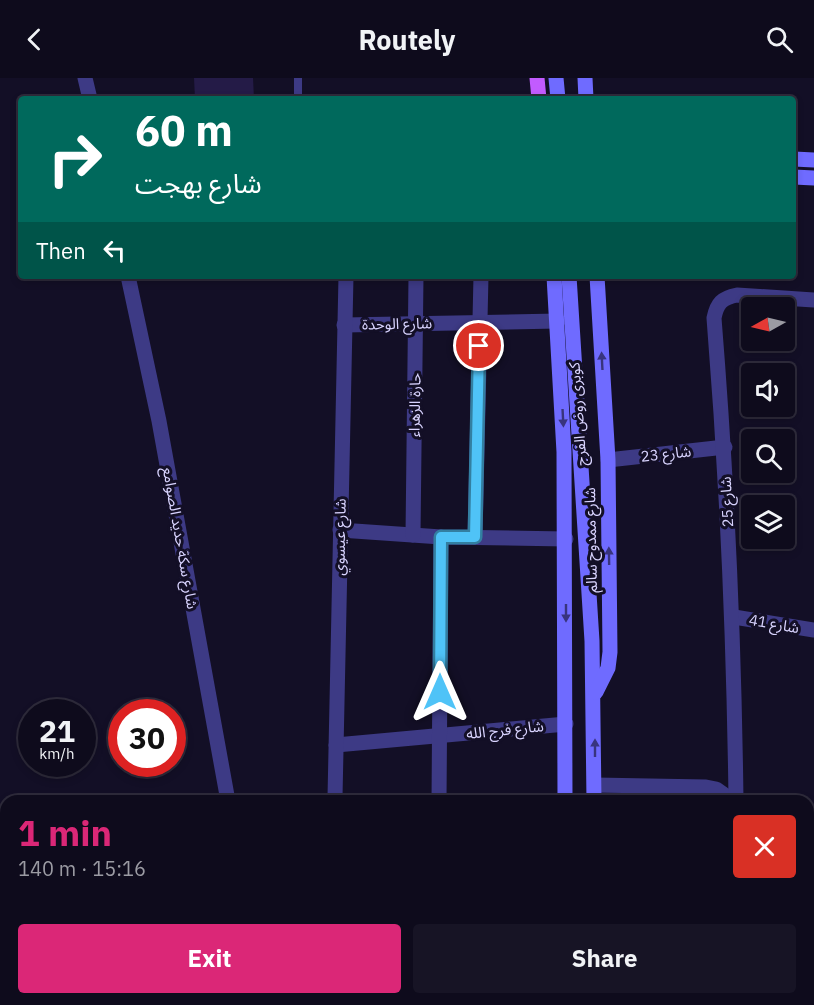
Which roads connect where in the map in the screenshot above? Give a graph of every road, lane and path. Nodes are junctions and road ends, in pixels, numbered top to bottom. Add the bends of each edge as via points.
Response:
1 (85, 78) edge
2 (298, 78) edge
3 (537, 78) edge
4 (556, 78) edge
5 (585, 78) edge
6 (89, 96) edge
7 (298, 96) edge
8 (539, 96) edge
9 (558, 96) edge
10 (586, 96) edge
11 (796, 159) edge
12 (814, 160) edge
13 (796, 177) edge
14 (814, 178) edge
15 (129, 279) edge
16 (346, 279) edge
17 (417, 279) edge
18 (481, 279) edge
19 (554, 279) edge
20 (569, 279) edge
21 (597, 279) edge
22 (814, 300) edge
23 (558, 321) junction
24 (416, 323) junction
25 (480, 323) junction
26 (344, 325) junction
27 (724, 447) junction
28 (608, 460) junction
29 (340, 530) junction
30 (413, 535) junction
31 (441, 537) junction
32 (475, 537) junction
33 (566, 539) junction
34 (734, 617) junction
35 (814, 630) edge
36 (594, 695) junction
37 (566, 724) junction
38 (440, 736) junction
39 (336, 745) junction
40 (595, 785) junction
41 (227, 795) edge
42 (335, 795) edge
43 (439, 795) edge
44 (565, 795) edge
45 (594, 795) edge
46 (726, 795) edge
47 (735, 795) edge

1 - 6 street
2 - 7 lane
3 - 8 main road
4 - 9 main road
5 - 10 main road
11 - 12 main road
13 - 14 main road
15 - 41 street, شارع سكة حديد الصوامع via 159,421
16 - 26 street, شارع عيسوي
17 - 24 street, حارة الزهراء
18 - 25 street
19 - 23 main road, شارع ممدوح سالم
20 - 36 main road, كوبرى روض الفرج
28 -> 21 main road, شارع ممدوح سالم
22 - 27 street, شارع 25 via 737,295 725,297 717,306 714,318
23 - 25 street, شارع الوحدة
23 -> 33 main road, شارع ممدوح سالم
24 - 25 street, شارع الوحدة
24 - 26 street, شارع الوحدة
24 - 30 street, حارة الزهراء
25 - 32 street
26 - 29 street, شارع عيسوي
27 - 28 street, شارع 23
27 - 34 street, شارع 25
36 -> 28 main road, شارع ممدوح سالم via 608,668 610,652
29 - 30 street
29 - 39 street, شارع عيسوي
30 - 31 street
31 - 32 street
31 - 38 street
32 - 33 street
33 -> 37 main road, شارع ممدوح سالم
34 - 35 street, شارع 41
34 - 47 street, شارع 25
40 -> 36 main road, شارع ممدوح سالم
37 - 38 street, شارع فرج الله
37 - 44 main road, شارع ممدوح سالم
38 - 39 street, شارع فرج الله
38 - 43 street
39 - 42 street, شارع عيسوي
40 - 45 main road, شارع ممدوح سالم
40 - 46 street via 706,787

